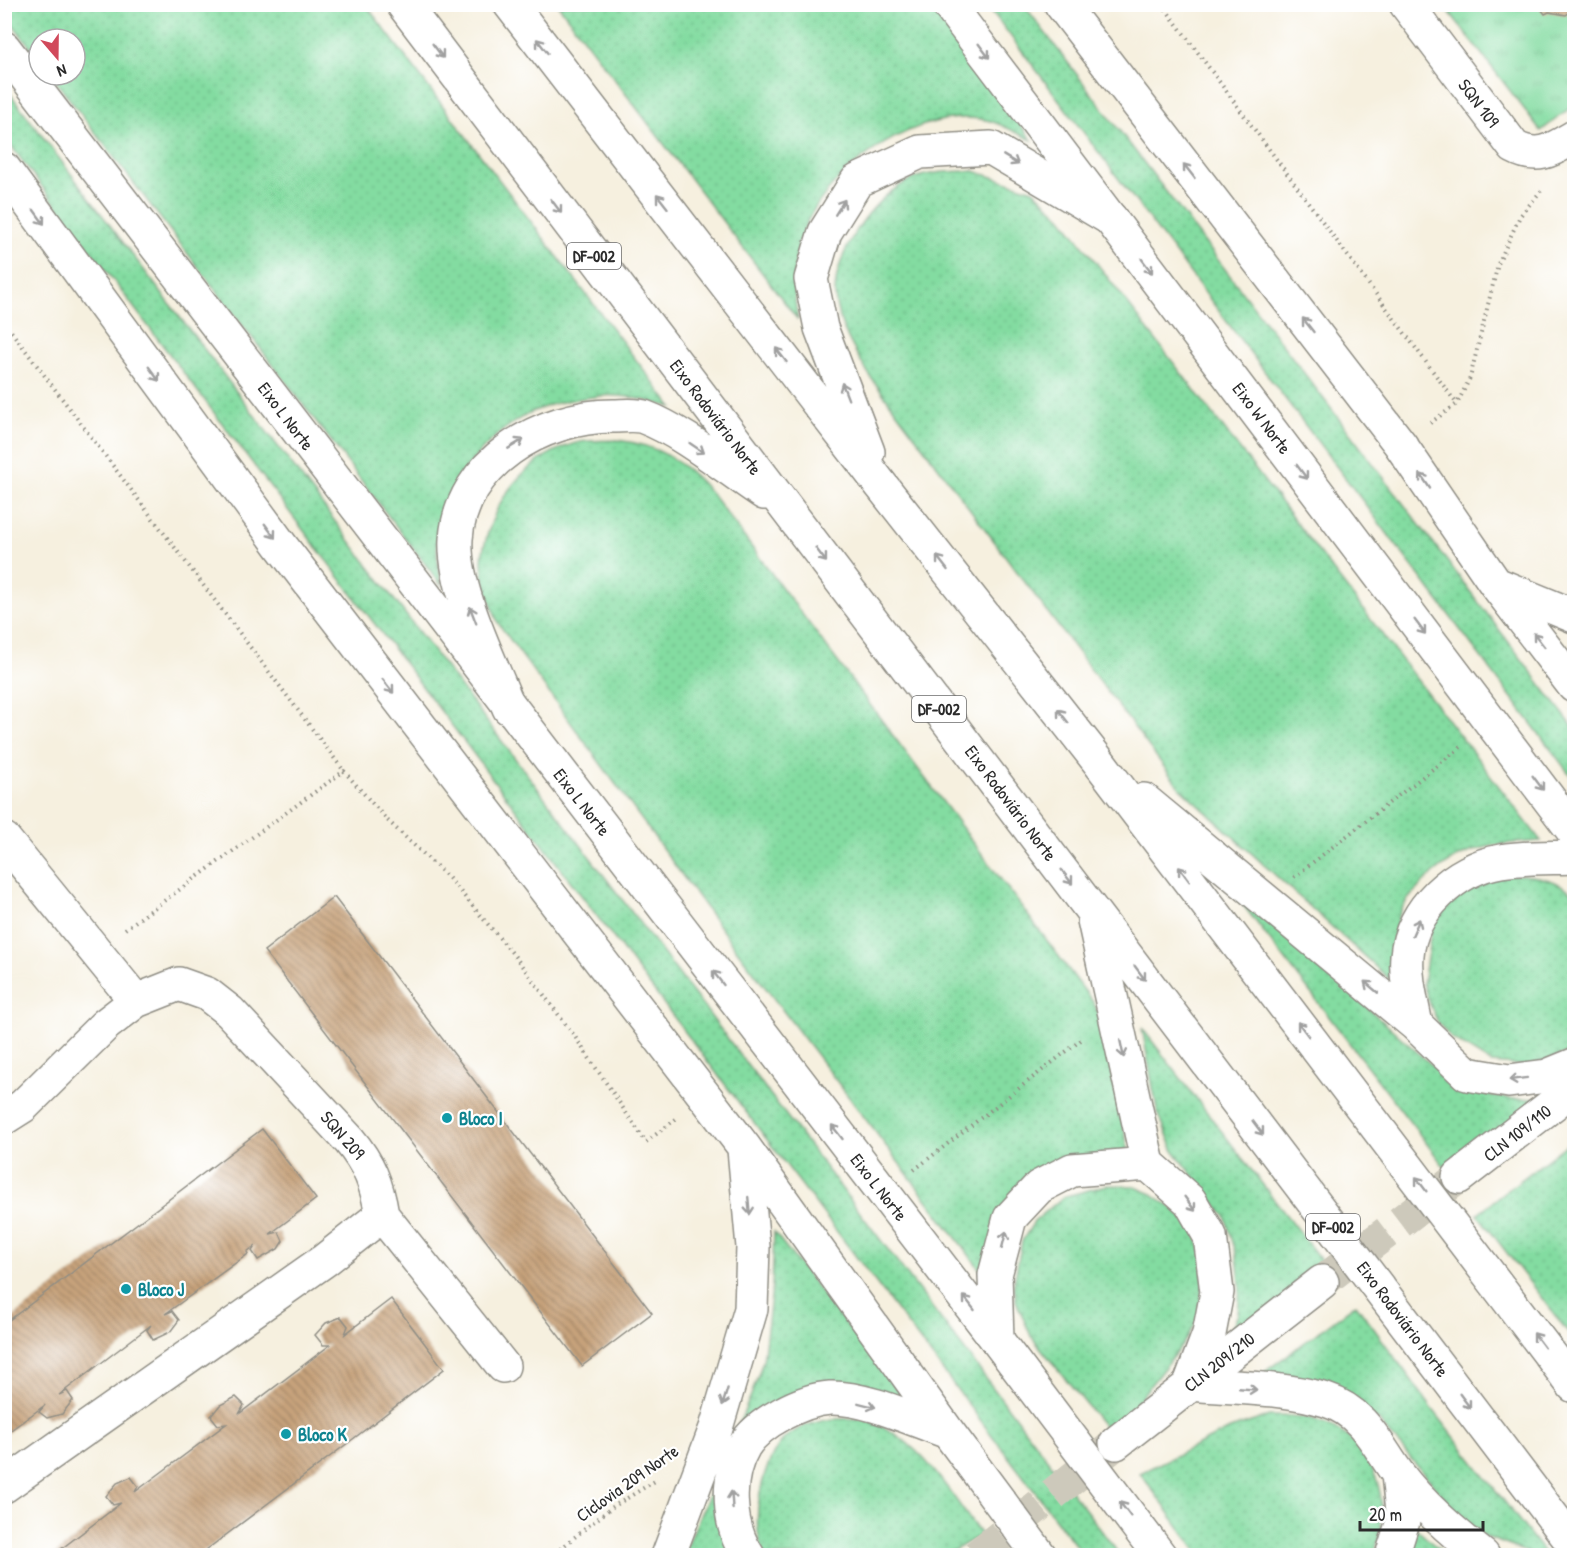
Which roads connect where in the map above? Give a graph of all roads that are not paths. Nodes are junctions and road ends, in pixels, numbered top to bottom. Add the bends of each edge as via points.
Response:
1 (403, 4) edge
2 (510, 4) edge
3 (948, 4) edge
4 (1060, 4) edge
5 (1406, 4) edge
6 (4, 48) edge
7 (1563, 144) edge
8 (4, 170) edge
9 (1111, 219) junction
10 (880, 485) junction
11 (786, 508) junction
12 (1495, 583) junction
13 (1575, 616) edge
14 (1575, 686) edge
15 (510, 708) junction
16 (1099, 762) junction
17 (1575, 832) edge
18 (4, 839) edge
19 (1575, 857) edge
20 (1092, 910) junction
21 (136, 1001) junction
22 (1416, 1025) junction
23 (1575, 1065) edge
24 (1575, 1088) edge
25 (4, 1118) edge
26 (744, 1148) junction
27 (1148, 1164) junction
28 (1459, 1178) tunnel mouth
29 (382, 1215) junction
30 (1322, 1282) tunnel mouth
31 (997, 1340) junction
32 (503, 1366) dead end
33 (1190, 1384) junction
34 (1575, 1386) edge
35 (948, 1432) junction
36 (1116, 1443) tunnel mouth
37 (1398, 1474) junction
38 (4, 1486) edge
39 (1575, 1545) edge
40 (668, 1556) edge
41 (748, 1556) edge
42 (1040, 1556) edge
43 (1160, 1556) edge
44 (1392, 1556) edge
45 (1484, 1556) edge

1 -> 11 main road, Eixo Rodoviário Norte / DF-002
10 -> 2 main road
3 -> 9 main road, Eixo W Norte
12 -> 4 main road via 1400,444
5 - 7 main road, SQN 109 via 1514,147 1528,155
6 - 15 main road, Eixo L Norte
8 -> 26 main road via 282,548
10 -> 9 main road via 821,328 811,279 825,232 857,182 921,152 991,148
9 -> 17 main road, Eixo W Norte
16 -> 10 main road
15 -> 11 main road via 463,591 456,540 463,502 503,452 540,430 593,416 643,416
11 -> 20 main road, Eixo Rodoviário Norte / DF-002
12 - 13 main road
14 -> 12 main road
31 -> 15 main road, Eixo L Norte
22 -> 16 main road
34 -> 16 main road
18 - 21 main road
22 -> 19 main road via 1407,956 1414,927 1431,899 1464,875 1499,861
20 -> 27 main road
20 -> 39 main road, Eixo Rodoviário Norte / DF-002
21 - 25 main road, SQN 209 via 105,1025 23,1106
21 - 29 main road, SQN 209 via 179,984 207,994 230,1012 367,1161 378,1187
23 -> 22 main road via 1547,1076 1509,1081 1467,1074
24 - 28 main road, CLN 109/110
26 - 35 main road
26 -> 40 main road via 753,1247 752,1309 716,1428
31 -> 27 main road via 995,1275 1010,1218 1039,1186 1072,1170
27 -> 33 main road via 1190,1201 1210,1236 1217,1292 1209,1334
29 - 32 main road
29 - 38 main road via 325,1260
30 - 33 main road, CLN 209/210
43 -> 31 main road, Eixo L Norte
33 - 36 main road, CLN 209/210
33 -> 37 main road via 1328,1401 1371,1432
41 -> 35 main road via 734,1524 734,1471 745,1445 777,1416 802,1404 830,1398 869,1404
35 - 42 main road
37 - 44 main road via 1403,1521
37 - 45 main road via 1451,1531

